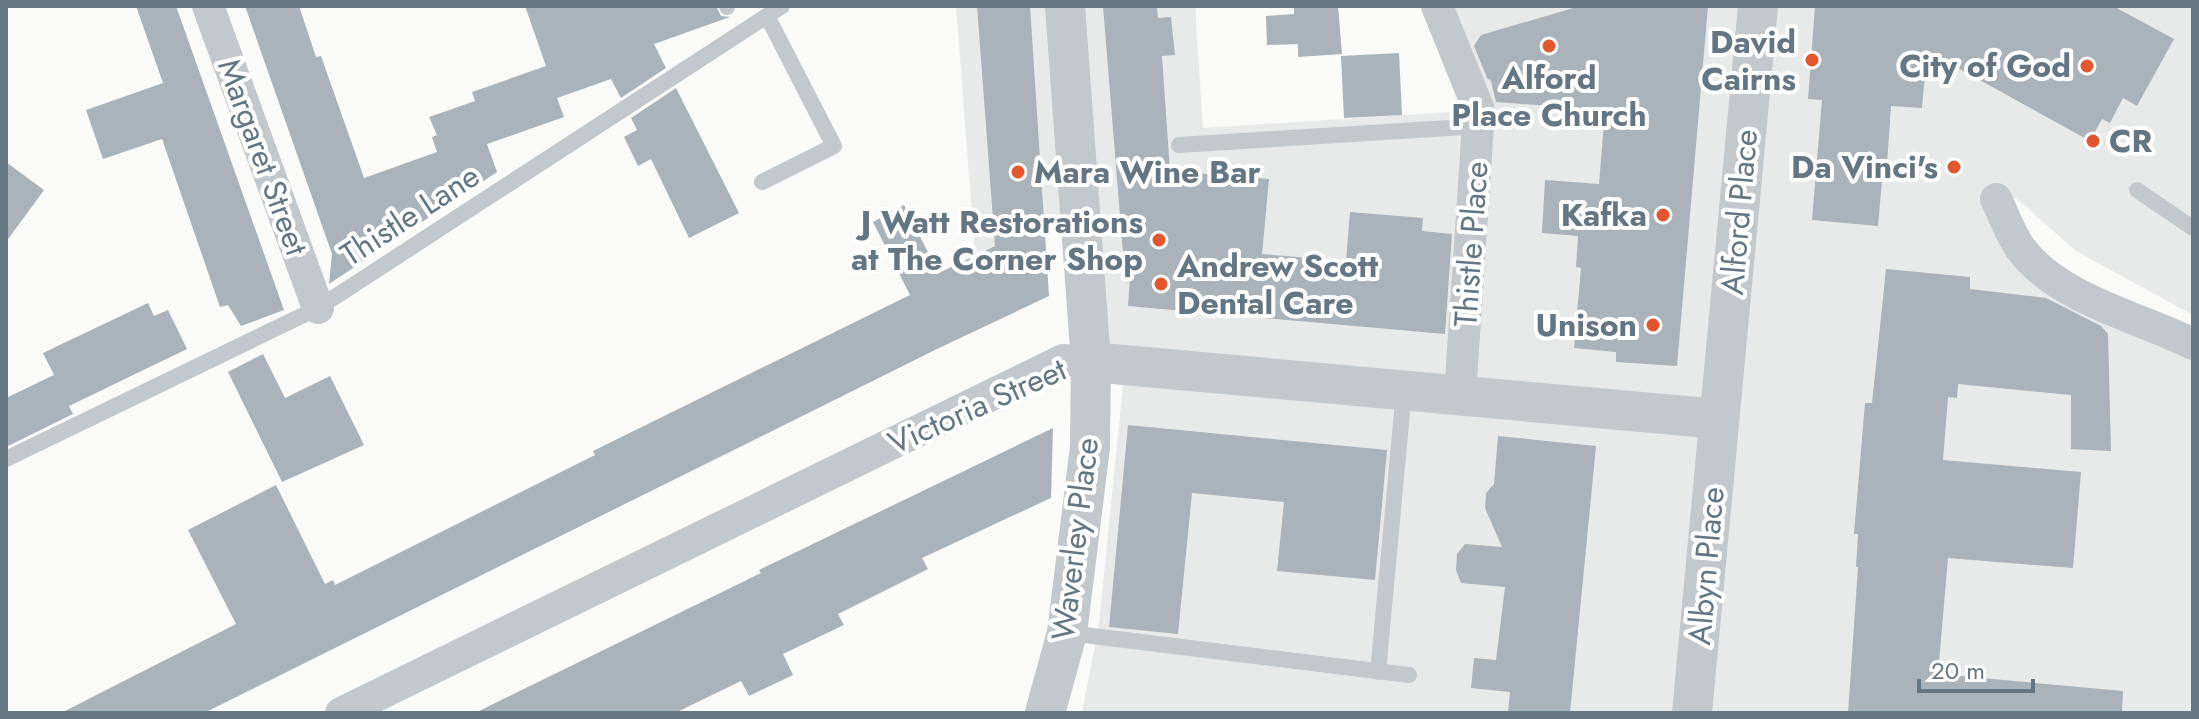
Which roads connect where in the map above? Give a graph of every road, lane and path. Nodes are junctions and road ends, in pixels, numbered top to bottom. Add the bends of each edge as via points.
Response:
1 (208, 6) edge
2 (782, 6) edge
3 (1065, 6) edge
4 (1437, 6) edge
5 (1758, 6) edge
6 (767, 16) junction
7 (1480, 126) junction
8 (1179, 145) dead end
9 (762, 182) dead end
10 (2137, 190) dead end
11 (1996, 199) dead end
12 (2193, 228) edge
13 (318, 308) junction
14 (2192, 341) edge
15 (1091, 362) junction
16 (1404, 390) junction
17 (1460, 395) junction
18 (1719, 419) junction
19 (6, 459) edge
20 (1067, 633) junction
21 (1378, 672) junction
22 (1409, 675) dead end
23 (341, 713) edge
24 (1045, 713) edge
25 (1692, 713) edge

1 - 13 street, Margaret Street
2 - 6 lane, Thistle Lane
3 - 15 street, Waverley Place
4 - 7 street, Thistle Place via 1474,94
5 - 18 street, Alford Place
6 - 9 lane via 834,146
6 - 13 lane, Thistle Lane
7 - 8 lane
7 - 17 street, Thistle Place
10 - 12 lane
11 - 14 street via 2019,247 2038,268 2095,301
13 - 19 lane, Thistle Lane
15 - 16 street, Victoria Street
15 - 20 street, Waverley Place via 1090,447
15 - 23 street, Victoria Street via 1063,360
16 - 17 street, Victoria Street
16 - 21 lane
17 - 18 street, Victoria Street
18 - 25 street, Albyn Place
20 - 21 lane
20 - 24 street, Waverley Place
21 - 22 lane

